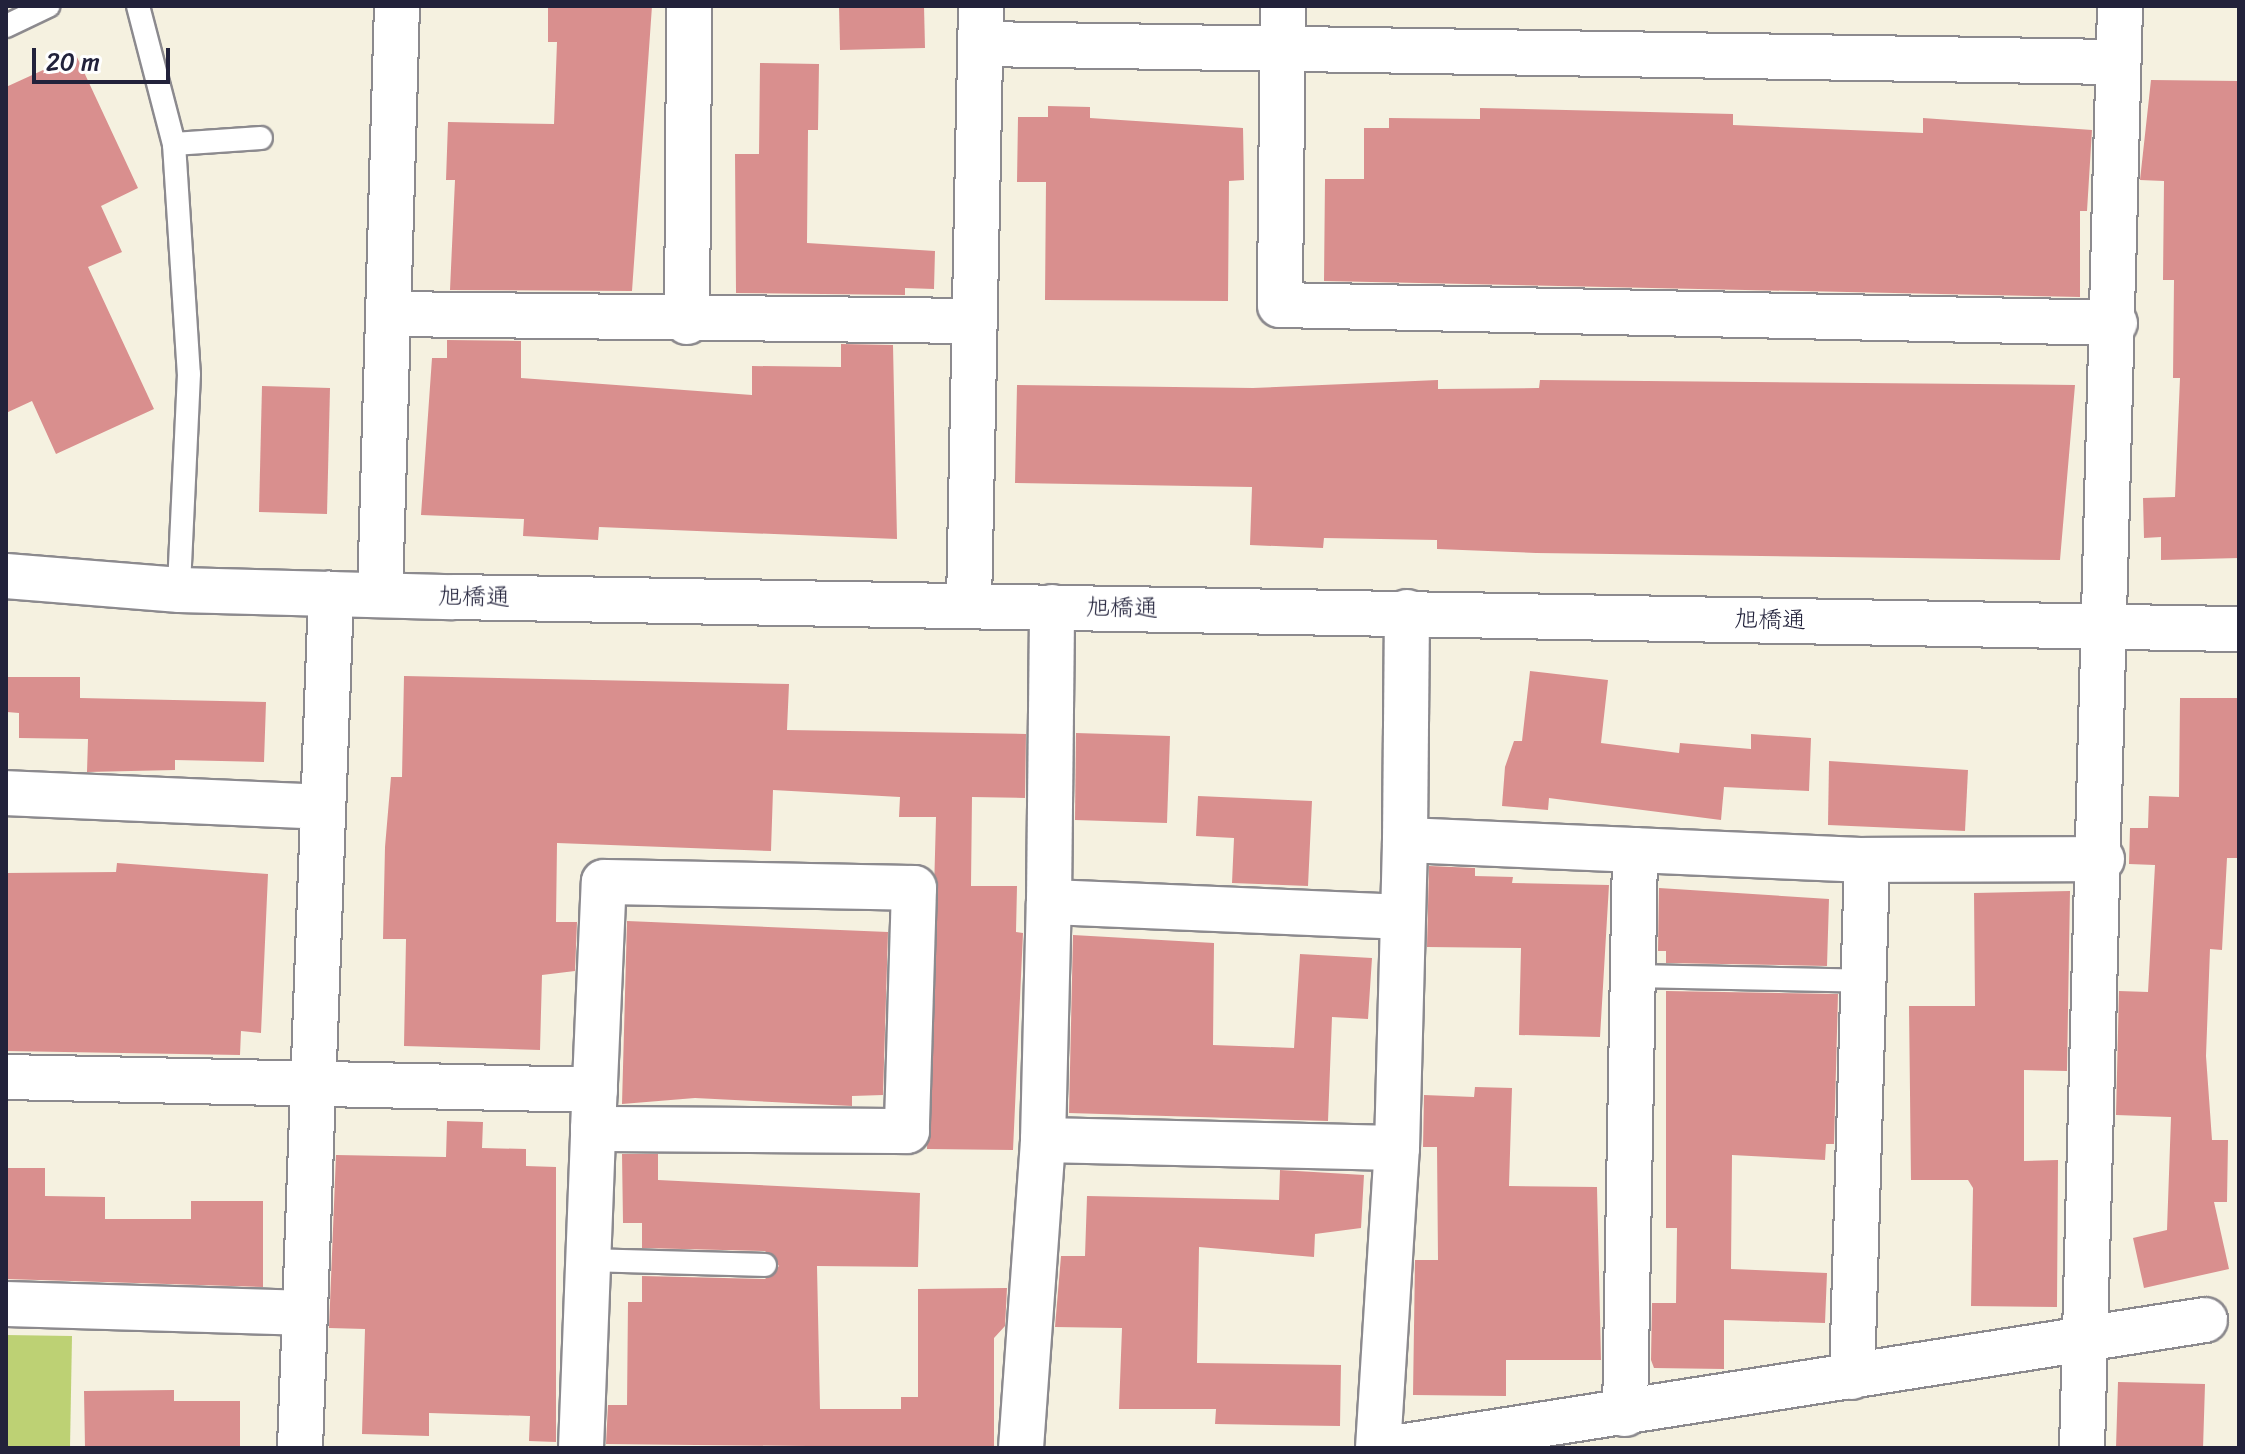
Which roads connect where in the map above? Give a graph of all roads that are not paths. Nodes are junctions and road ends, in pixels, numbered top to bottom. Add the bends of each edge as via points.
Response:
1 (48, 6) edge
2 (138, 6) edge
3 (397, 6) edge
4 (689, 6) edge
5 (2120, 6) edge
6 (981, 25) edge
7 (6, 26) edge
8 (1282, 26) edge
9 (2117, 62) junction
10 (261, 138) dead end
11 (174, 144) junction
12 (390, 314) junction
13 (969, 321) junction
14 (687, 322) junction
15 (2115, 323) junction
16 (6, 576) edge
17 (179, 590) junction
18 (331, 594) junction
19 (380, 595) junction
20 (969, 604) junction
21 (1052, 607) junction
22 (1407, 612) junction
23 (2105, 627) junction
24 (2239, 629) edge
25 (6, 793) edge
26 (322, 807) junction
27 (1405, 840) junction
28 (1635, 850) junction
29 (2102, 859) junction
30 (1867, 860) junction
31 (1049, 902) junction
32 (1401, 917) junction
33 (1633, 976) junction
34 (1866, 981) junction
35 (6, 1077) edge
36 (313, 1087) junction
37 (594, 1109) junction
38 (1043, 1140) junction
39 (1397, 1148) junction
40 (588, 1260) junction
41 (765, 1265) dead end
42 (6, 1304) edge
43 (304, 1313) junction
44 (2205, 1320) dead end
45 (2085, 1339) junction
46 (1852, 1377) junction
47 (1625, 1414) junction
48 (300, 1448) edge
49 (581, 1448) edge
50 (1021, 1448) edge
51 (1378, 1448) edge
52 (1393, 1448) edge
53 (2082, 1448) edge

1 - 7 lane
2 - 11 lane
3 - 12 street
4 - 14 street
5 - 9 street
6 - 8 street
6 - 13 street
8 - 9 street
8 - 15 street via 1280,305
9 - 15 street
10 - 11 lane
11 - 17 lane via 189,374
12 - 14 street
12 - 19 street
13 - 14 street
13 - 20 street
15 - 23 street
16 - 17 street, 旭橋通
17 - 18 street, 旭橋通
18 - 19 street, 旭橋通
18 - 26 street
19 - 20 street, 旭橋通
20 - 21 street, 旭橋通
21 - 22 street, 旭橋通
21 - 31 street
22 - 23 street, 旭橋通
22 - 27 street
23 - 24 street, 旭橋通
23 - 29 street
25 - 26 street
26 - 36 street
27 - 28 street
27 - 32 street
28 - 30 street
28 - 33 street
29 - 30 street
29 - 45 street
30 - 34 street
31 - 32 street
31 - 38 street
32 - 39 street
33 - 34 lane
33 - 47 street
34 - 46 street
35 - 36 street
36 - 37 street
36 - 43 street
37 - 37 street via 604,882 914,888 907,1131
37 - 40 street
38 - 39 street
38 - 50 street
39 - 51 street
40 - 41 lane
40 - 49 street
42 - 43 street
43 - 48 street
44 - 45 street
45 - 46 street
45 - 53 street
46 - 47 street
47 - 52 street

